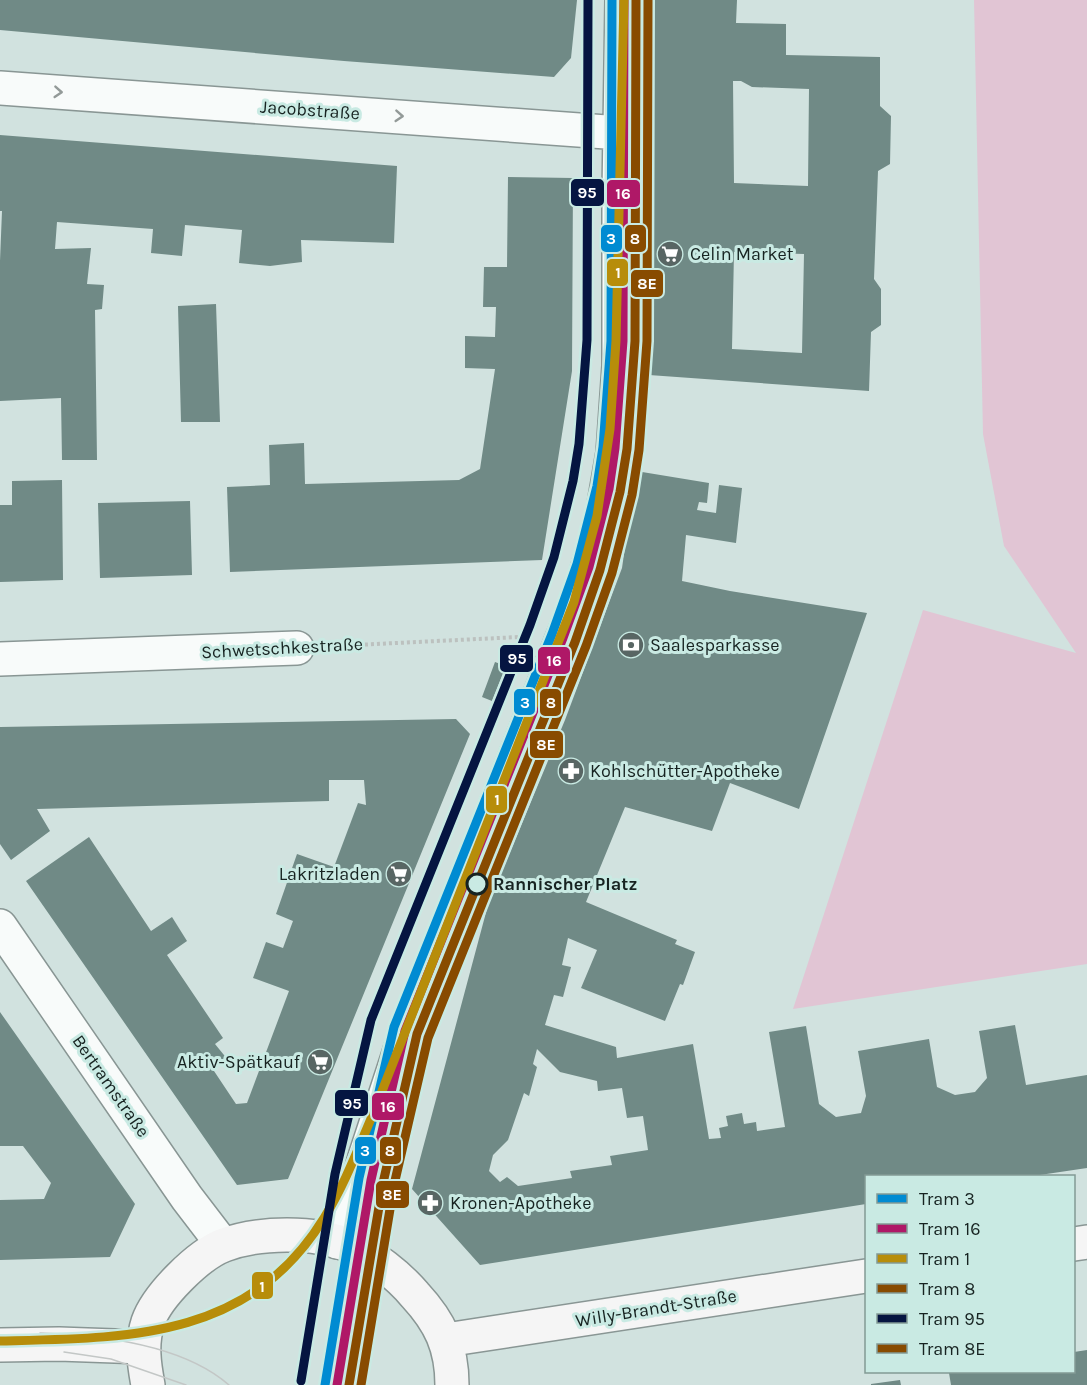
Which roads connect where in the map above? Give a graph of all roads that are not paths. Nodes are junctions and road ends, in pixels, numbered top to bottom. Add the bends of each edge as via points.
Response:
1 (622, 0) edge
2 (0, 88) edge
3 (620, 133) junction
4 (297, 648) road end
5 (0, 659) edge
6 (0, 926) edge
7 (337, 1242) junction
8 (223, 1245) junction
9 (865, 1276) edge
10 (446, 1340) junction
11 (0, 1345) edge
12 (143, 1347) junction
13 (148, 1385) edge
14 (452, 1385) edge

1 - 3 street
2 -> 3 street, Jacobstraße
3 - 7 street via 619,366 612,453 601,522 565,634 410,1020
4 - 5 street, Schwetschkestraße
6 - 8 street, Bertramstraße
7 - 8 street via 281,1234
7 - 10 street via 367,1255 409,1287 432,1313
8 - 12 street via 190,1267 161,1297 148,1322
9 - 10 street, Willy-Brandt-Straße
10 - 14 street
11 - 12 street
12 - 13 street

